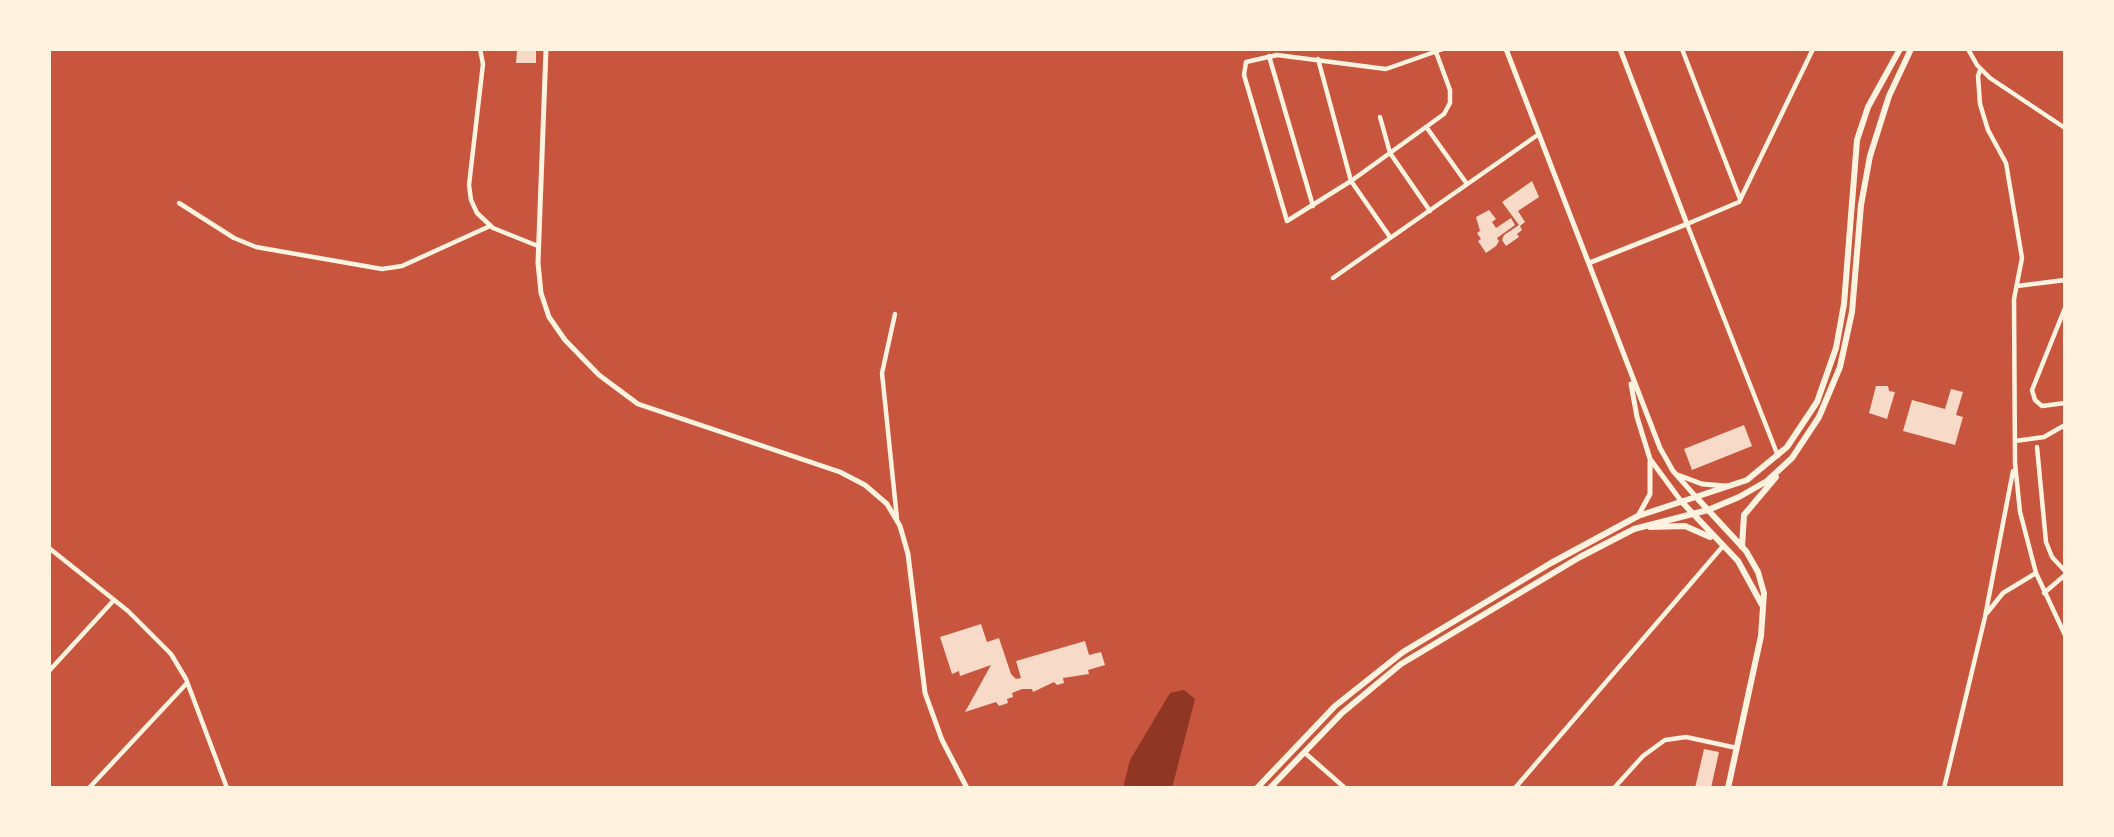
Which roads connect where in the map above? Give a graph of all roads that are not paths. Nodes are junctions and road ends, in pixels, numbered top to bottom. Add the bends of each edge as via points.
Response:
1 (480, 49) edge
2 (546, 49) edge
3 (1443, 49) edge
4 (1506, 49) edge
5 (1620, 49) edge
6 (1682, 49) edge
7 (1813, 49) edge
8 (1900, 49) edge
9 (1911, 49) edge
10 (1968, 49) edge
11 (1436, 52) junction
12 (1269, 56) junction
13 (1318, 59) junction
14 (1980, 69) junction
15 (1380, 117) dead end
16 (1427, 128) junction
17 (2065, 128) edge
18 (1539, 134) junction
19 (1390, 153) junction
20 (1351, 181) junction
21 (1467, 185) junction
22 (1740, 200) junction
23 (179, 203) dead end
24 (1313, 206) junction
25 (1430, 211) junction
26 (1687, 224) junction
27 (490, 226) junction
28 (1390, 237) junction
29 (538, 246) junction
30 (1589, 263) junction
31 (1333, 278) dead end
32 (2065, 280) edge
33 (2017, 286) junction
34 (2065, 308) edge
35 (895, 314) dead end
36 (1630, 377) junction
37 (2065, 402) edge
38 (2065, 425) edge
39 (2015, 441) junction
40 (2037, 447) dead end
41 (1778, 457) junction
42 (1650, 459) junction
43 (2015, 463) junction
44 (1783, 468) junction
45 (1676, 474) junction
46 (1733, 486) junction
47 (1697, 498) junction
48 (1681, 501) junction
49 (1708, 510) junction
50 (1693, 514) junction
51 (1638, 516) junction
52 (897, 519) junction
53 (1638, 528) junction
54 (1723, 546) junction
55 (1742, 547) junction
56 (49, 548) edge
57 (2036, 573) junction
58 (2065, 573) edge
59 (2044, 593) junction
60 (114, 600) junction
61 (1763, 607) junction
62 (1985, 617) junction
63 (2065, 635) edge
64 (49, 671) edge
65 (187, 683) junction
66 (1737, 748) junction
67 (1304, 752) junction
68 (89, 788) edge
69 (227, 788) edge
70 (967, 788) edge
71 (1256, 788) edge
72 (1270, 788) edge
73 (1345, 788) edge
74 (1516, 788) edge
75 (1614, 788) edge
76 (1728, 788) edge
77 (1944, 788) edge

1 - 27 street via 483,64 469,193 477,213
2 - 29 street
3 - 11 street
4 - 18 street
5 - 26 street
6 - 22 street
7 - 22 street
8 - 41 main road via 1868,107 1857,140 1842,318 1832,363 1810,415
9 - 44 main road via 1889,96 1870,156 1852,312 1840,367 1814,426
10 - 14 street
11 - 13 street via 1386,69
11 - 16 street via 1450,100 1444,114
12 - 13 street
12 - 24 street
12 - 24 street via 1246,62 1243,71 1285,219 1290,222
13 - 20 street
14 - 17 street
14 - 33 street via 1980,104 2005,159 2014,195 2022,258
15 - 19 street
16 - 19 street
16 - 21 street
18 - 21 street
18 - 30 street
19 - 20 street
19 - 25 street
20 - 24 street
20 - 28 street
21 - 25 street
22 - 26 street
23 - 27 street via 256,247 382,269 402,266
25 - 28 street
26 - 30 street
26 - 41 street
27 - 29 street
28 - 31 street
29 - 52 street via 540,286 549,317 614,388 655,411 848,475 883,500
30 - 36 street
32 - 33 street
33 - 39 street
34 - 37 street via 2032,390 2042,407
35 - 52 street via 882,373
36 - 42 street
36 - 45 street via 1662,454
38 - 39 street via 2047,436
39 - 43 street
40 - 58 street via 2046,542
41 - 46 main road
42 - 48 street
42 - 51 street via 1650,491
43 - 57 street via 2020,512
43 - 62 street
44 - 49 main road via 1750,491
44 - 55 main road via 1744,515
45 - 46 street via 1702,484
45 - 47 street
46 - 47 main road
47 - 48 main road
47 - 49 main road
48 - 50 main road
48 - 51 main road
49 - 50 main road
49 - 55 main road
50 - 53 main road
50 - 54 main road
51 - 71 main road via 1387,662 1319,721
52 - 70 street via 908,554 925,693
53 - 54 main road via 1691,527
53 - 67 main road via 1563,566 1391,671
54 - 61 main road via 1745,570
54 - 74 street
55 - 61 main road via 1761,578
56 - 60 street
57 - 59 street
57 - 62 street via 2003,593
58 - 59 street
59 - 63 street
60 - 64 street
60 - 65 street via 162,644
61 - 66 main road via 1762,636
62 - 77 street
65 - 68 street
65 - 69 street
66 - 75 street via 1686,737 1665,740
66 - 76 main road
67 - 72 main road
67 - 73 street

